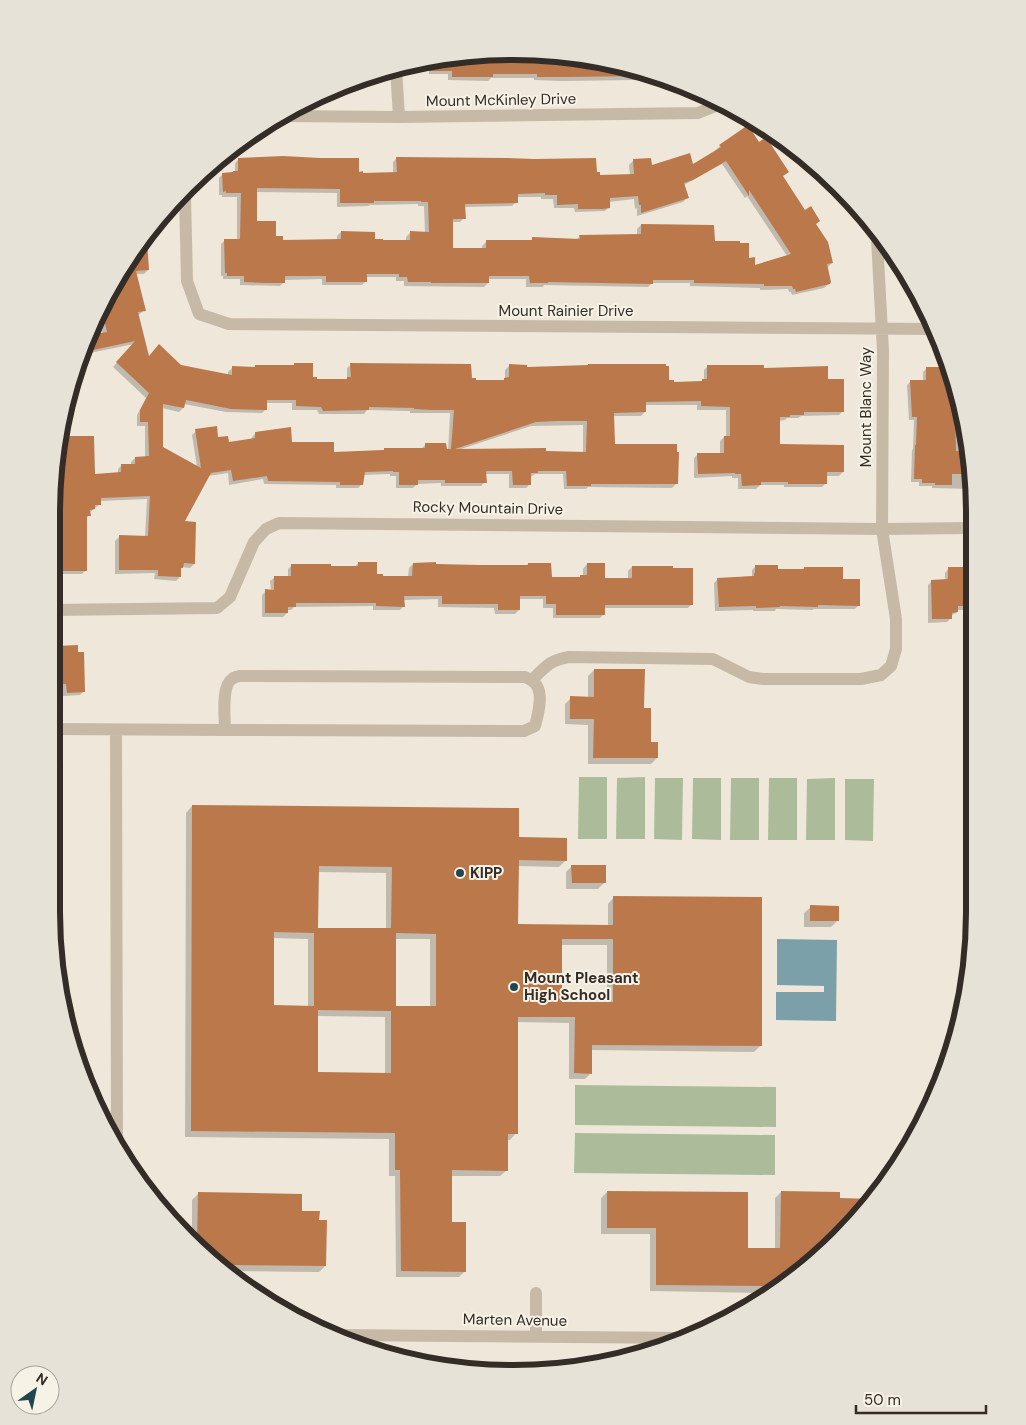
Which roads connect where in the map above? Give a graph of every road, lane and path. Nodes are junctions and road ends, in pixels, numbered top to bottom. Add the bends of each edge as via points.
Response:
1 (396, 75) edge
2 (712, 107) edge
3 (296, 116) edge
4 (399, 117) junction
5 (185, 201) edge
6 (877, 244) edge
7 (927, 329) edge
8 (882, 330) junction
9 (966, 528) edge
10 (882, 529) junction
11 (60, 610) edge
12 (532, 680) junction
13 (60, 730) edge
14 (116, 730) junction
15 (225, 730) junction
16 (117, 1131) edge
17 (536, 1293) dead end
18 (351, 1335) edge
19 (536, 1336) junction
20 (668, 1338) edge

1 - 4 street
2 - 4 street, Mount McKinley Drive via 698,113
3 - 4 street, Mount McKinley Drive
5 - 8 street, Mount Rainier Drive via 187,281 199,314 228,324
6 - 8 street, Mount Blanc Way
7 - 8 street, Mount Rainier Drive
8 - 10 street, Mount Blanc Way
9 - 10 street, Rocky Mountain Drive
10 - 11 street, Rocky Mountain Drive via 279,523 266,529 254,542 230,597 217,608
10 - 12 street, Mount Blanc Way via 896,619 896,649 891,666 881,675 862,679 763,679 713,659 569,657 548,664
12 - 15 street via 524,676 239,676 231,679 225,692
12 - 15 street via 539,687 540,710 535,726 524,731
13 - 14 street
14 - 15 street
14 - 16 street
17 - 19 street
18 - 19 street, Marten Avenue
19 - 20 street, Marten Avenue

